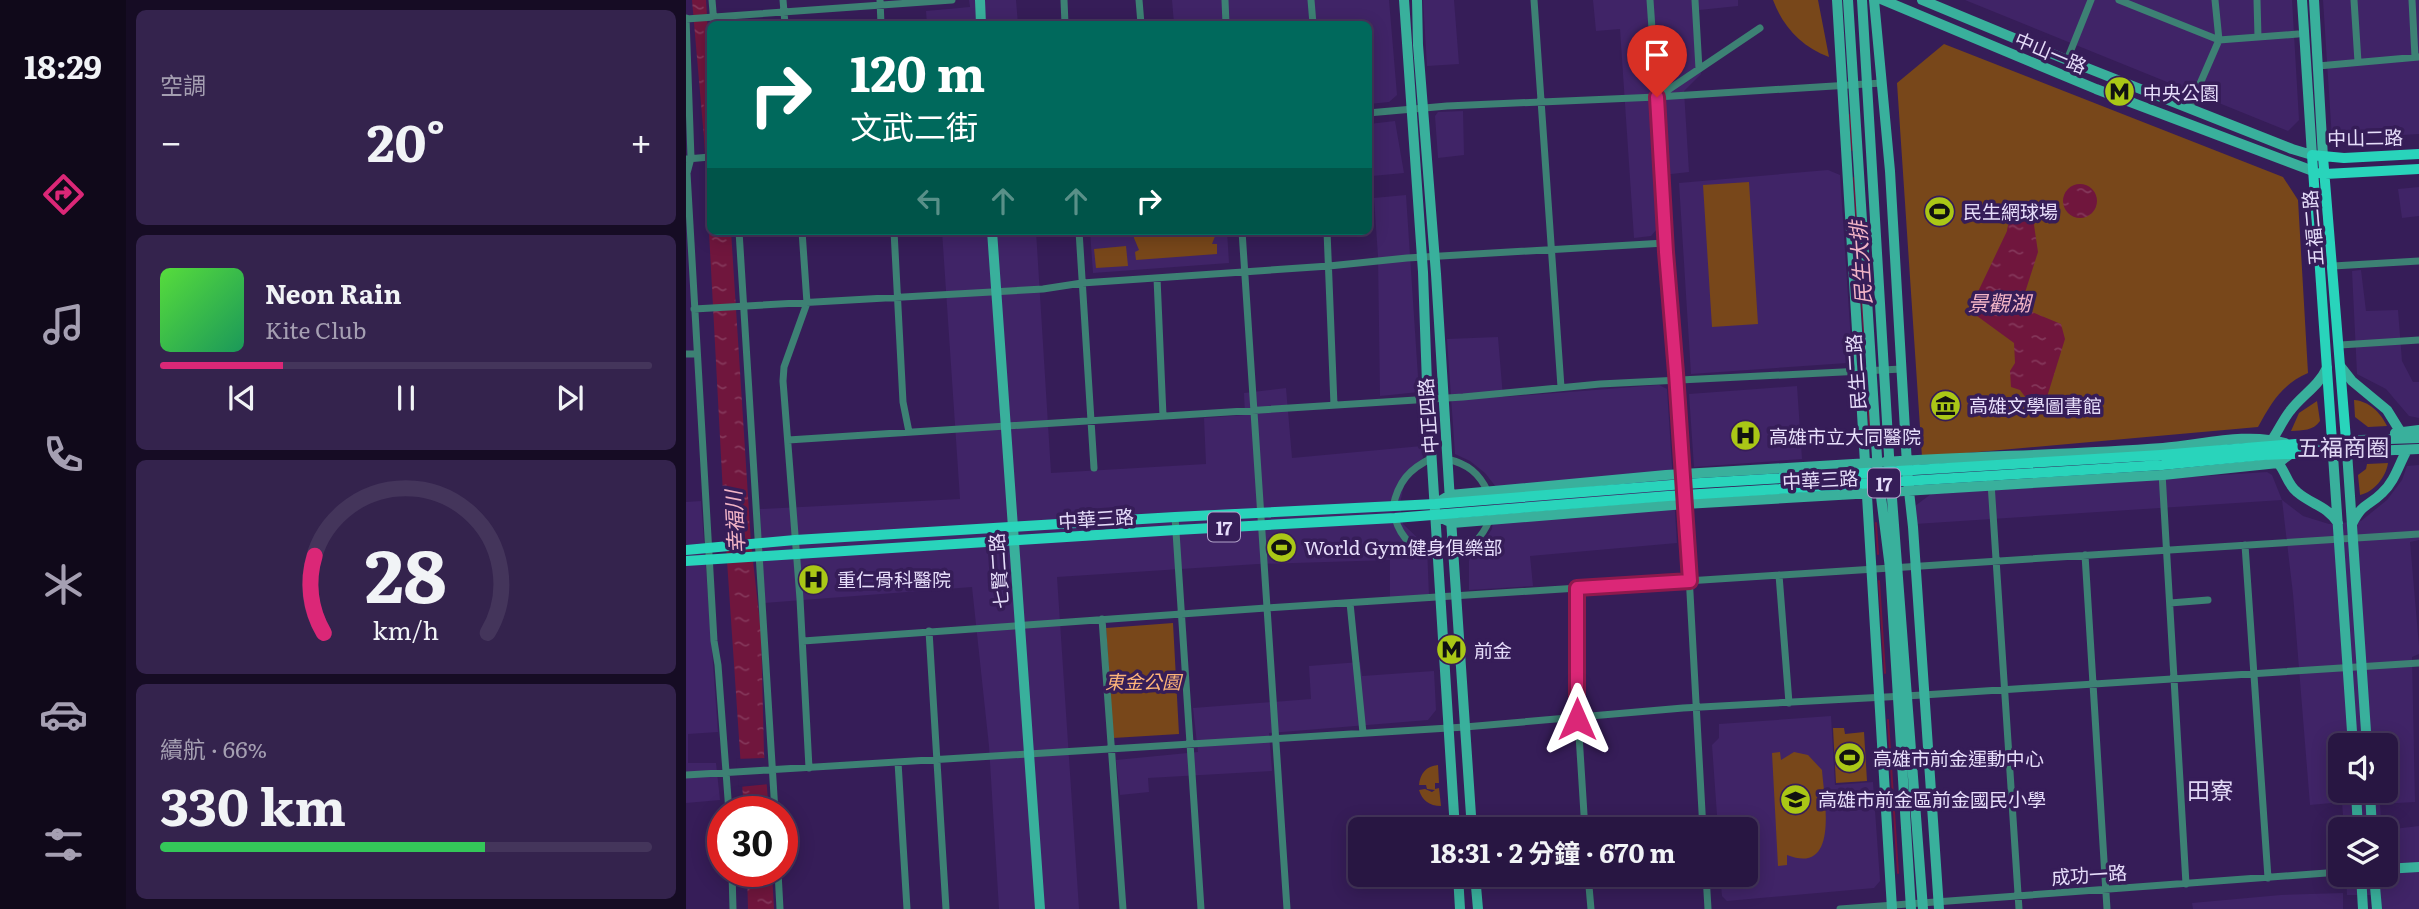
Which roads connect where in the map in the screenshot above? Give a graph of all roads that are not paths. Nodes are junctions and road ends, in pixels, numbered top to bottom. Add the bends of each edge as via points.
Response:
1 (712, 0) edge
2 (783, 0) edge
3 (952, 0) edge
4 (980, 0) edge
5 (1064, 0) edge
6 (1139, 0) edge
7 (1225, 0) edge
8 (1311, 0) edge
9 (1404, 0) edge
10 (1417, 0) edge
11 (1534, 0) edge
12 (1650, 0) edge
13 (1695, 0) edge
14 (1837, 0) edge
15 (1848, 0) edge
16 (1862, 0) edge
17 (1874, 0) edge
18 (1883, 0) edge
19 (1922, 0) edge
20 (2091, 0) edge
21 (2119, 0) edge
22 (2147, 0) edge
23 (2215, 0) edge
24 (2257, 0) edge
25 (2302, 0) edge
26 (2314, 0) edge
27 (2354, 0) edge
28 (2412, 0) edge
29 (880, 3) edge
30 (2143, 9) junction
31 (784, 12) junction
32 (686, 18) edge
33 (714, 21) edge
34 (785, 21) edge
35 (881, 21) edge
36 (981, 21) edge
37 (1065, 21) edge
38 (1141, 21) edge
39 (1226, 21) edge
40 (1313, 21) edge
41 (1760, 28) dead end
42 (2298, 34) dead end
43 (2258, 37) junction
44 (2219, 40) junction
45 (2417, 57) edge
46 (2067, 60) junction
47 (2358, 62) junction
48 (2318, 66) junction
49 (1699, 69) junction
50 (1882, 83) junction
51 (1868, 84) junction
52 (1841, 85) junction
53 (1853, 85) junction
54 (1657, 97) junction
55 (1541, 102) junction
56 (1423, 108) junction
57 (1412, 109) junction
58 (2189, 109) junction
59 (1372, 113) edge
60 (2419, 154) edge
61 (2318, 156) junction
62 (691, 158) edge
63 (2419, 169) edge
64 (2314, 171) junction
65 (2325, 174) junction
66 (739, 235) edge
67 (802, 235) edge
68 (894, 235) edge
69 (992, 235) edge
70 (1079, 235) edge
71 (1242, 235) edge
72 (1327, 235) edge
73 (1665, 243) junction
74 (1552, 251) junction
75 (1422, 257) junction
76 (1435, 257) junction
77 (2419, 261) edge
78 (1329, 266) junction
79 (2333, 267) junction
80 (1245, 272) junction
81 (1157, 278) junction
82 (1082, 283) junction
83 (995, 291) junction
84 (896, 296) junction
85 (807, 303) junction
86 (745, 306) junction
87 (697, 309) junction
88 (2419, 340) edge
89 (2340, 345) junction
90 (686, 354) edge
91 (697, 354) junction
92 (2328, 366) junction
93 (2341, 367) junction
94 (1902, 369) junction
95 (1885, 370) junction
96 (1872, 371) junction
97 (1860, 372) junction
98 (1677, 379) junction
99 (1561, 387) junction
100 (1443, 398) junction
101 (1428, 399) junction
102 (1334, 405) junction
103 (1254, 410) junction
104 (1163, 416) junction
105 (1091, 421) junction
106 (1007, 426) junction
107 (2419, 430) edge
108 (2400, 431) junction
109 (909, 432) junction
110 (2378, 438) junction
111 (2419, 438) edge
112 (788, 440) junction
113 (2269, 444) junction
114 (2332, 447) junction
115 (2347, 447) junction
116 (2419, 449) edge
117 (2289, 450) junction
118 (2406, 452) junction
119 (2419, 454) edge
120 (1432, 458) junction
121 (1447, 459) junction
122 (2161, 461) junction
123 (2278, 463) junction
124 (1094, 468) dead end
125 (1990, 471) junction
126 (1908, 476) junction
127 (1891, 477) junction
128 (1879, 478) junction
129 (1865, 479) junction
130 (1684, 489) junction
131 (1488, 492) junction
132 (1451, 508) junction
133 (1435, 510) junction
134 (1260, 512) junction
135 (1394, 512) junction
136 (1175, 516) junction
137 (1489, 521) junction
138 (2339, 523) junction
139 (2351, 524) junction
140 (1261, 526) junction
141 (1012, 527) junction
142 (1175, 530) junction
143 (2419, 534) edge
144 (2352, 538) junction
145 (2340, 539) junction
146 (795, 540) junction
147 (1013, 541) junction
148 (758, 544) junction
149 (2245, 545) junction
150 (708, 547) junction
151 (2166, 549) junction
152 (686, 550) edge
153 (796, 554) junction
154 (1454, 555) junction
155 (2085, 555) junction
156 (1438, 556) junction
157 (758, 557) junction
158 (709, 559) junction
159 (686, 561) edge
160 (1996, 561) junction
161 (1916, 566) junction
162 (1894, 567) junction
163 (1870, 569) junction
164 (1779, 575) junction
165 (1690, 581) junction
166 (1577, 588) junction
167 (1456, 596) junction
168 (1440, 597) junction
169 (2208, 600) dead end
170 (1350, 603) junction
171 (2170, 603) junction
172 (1266, 608) junction
173 (1181, 614) junction
174 (1102, 619) junction
175 (1019, 625) junction
176 (929, 631) junction
177 (803, 641) junction
178 (2419, 663) edge
179 (2362, 667) junction
180 (2348, 669) junction
181 (2254, 674) junction
182 (2175, 679) junction
183 (2093, 684) junction
184 (2004, 690) junction
185 (1923, 695) junction
186 (1903, 696) junction
187 (1879, 697) junction
188 (1789, 703) junction
189 (1698, 708) junction
190 (1577, 719) junction
191 (1465, 727) junction
192 (1450, 728) junction
193 (1363, 733) junction
194 (2352, 733) edge
195 (2366, 733) edge
196 (1275, 738) junction
197 (1189, 743) junction
198 (1112, 748) junction
199 (1028, 753) junction
200 (937, 760) junction
201 (898, 762) junction
202 (809, 768) junction
203 (772, 771) junction
204 (730, 773) junction
205 (686, 775) edge
206 (729, 796) edge
207 (774, 796) edge
208 (1454, 817) edge
209 (1471, 817) edge
210 (1584, 817) edge
211 (1702, 817) edge
212 (2419, 867) edge
213 (2398, 868) edge
214 (2328, 873) edge
215 (2268, 878) junction
216 (2186, 884) junction
217 (732, 887) edge
218 (779, 887) edge
219 (1459, 887) edge
220 (1476, 887) edge
221 (1589, 887) edge
222 (1707, 887) edge
223 (2362, 887) edge
224 (2375, 887) edge
225 (2106, 890) junction
226 (2018, 897) junction
227 (1911, 906) edge
228 (1923, 906) edge
229 (1939, 906) edge
230 (1891, 907) edge
231 (733, 909) edge
232 (780, 909) edge
233 (907, 909) edge
234 (946, 909) edge
235 (1040, 909) edge
236 (1123, 909) edge
237 (1200, 909) edge
238 (1287, 909) edge
239 (1460, 909) edge
240 (1478, 909) edge
241 (1591, 909) edge
242 (1708, 909) edge
243 (1840, 909) edge
244 (2019, 909) edge
245 (2107, 909) edge
246 (2363, 909) edge
247 (2377, 909) edge

1 - 33 street
2 - 31 street
3 - 29 street
4 - 36 street
5 - 37 street
6 - 38 street
7 - 39 street
8 - 40 street
9 - 57 street, 中正四路
10 - 56 street, 中正四路
11 - 55 street
12 - 54 street
13 - 49 street
14 - 52 street
15 - 53 street, 民生二路
16 - 51 street, 民生二路
17 - 50 street
18 - 64 street, 中山一路 via 2096,89
19 - 46 street, 中山一路
20 - 46 street
21 - 30 street
22 - 30 street
23 - 44 street
24 - 43 street
25 - 61 street, 五福二路
26 - 48 street, 五福二路
27 - 47 street
28 - 45 street
29 - 31 street
29 - 35 street
30 - 44 street
31 - 33 street
31 - 34 street
32 - 33 street
32 - 62 street
41 - 49 street
42 - 43 street
43 - 44 street
44 - 58 street
45 - 47 street
46 - 58 street, 中山一路
47 - 48 street
48 - 61 street, 五福二路
49 - 54 street
50 - 51 street
50 - 94 street
51 - 53 street
51 - 95 street, 民生二路
52 - 53 street
52 - 54 street
52 - 97 street
53 - 96 street, 民生二路
54 - 55 street
54 - 73 street
55 - 56 street
55 - 74 street
56 - 57 street
56 - 76 street, 中正四路
57 - 59 street
57 - 75 street, 中正四路
58 - 61 street, 中山一路
60 - 61 main road, 中山二路
61 - 64 main road, 五福二路
61 - 65 main road, 五福二路
62 - 87 street via 687,173
63 - 65 main road, 中山二路
64 - 65 main road, 中山一路
64 - 92 main road, 五福二路
65 - 79 main road, 五福二路
66 - 86 street
67 - 85 street
68 - 84 street
69 - 83 street, 七賢二路
70 - 82 street
71 - 80 street
72 - 78 street
73 - 74 street
73 - 98 street
74 - 76 street
74 - 99 street
75 - 76 street
75 - 78 street
75 - 101 street, 中正四路
76 - 100 street, 中正四路
77 - 79 street
78 - 80 street
78 - 102 street
79 - 89 main road, 五福二路
80 - 81 street
80 - 103 street
81 - 82 street
81 - 104 street
82 - 83 street
82 - 105 street
83 - 84 street
83 - 106 street, 七賢二路
84 - 85 street
84 - 109 street
85 - 86 street
85 - 112 street via 784,368
86 - 87 street
86 - 148 street
87 - 91 street
88 - 89 street
89 - 93 main road, 五福二路
90 - 91 street
91 - 150 street
92 - 113 street
92 - 114 main road, 五福二路
93 - 108 street via 2387,410
93 - 115 main road, 五福二路
94 - 95 street
94 - 126 street
95 - 96 street
95 - 127 street, 民生二路
96 - 97 street
96 - 128 street, 民生二路
97 - 98 street
97 - 129 street
98 - 99 street
98 - 130 street
99 - 100 street
100 - 101 street
100 - 121 street, 中正四路
101 - 102 street
101 - 120 street, 中正四路
102 - 103 street
103 - 104 street
103 - 134 street
104 - 105 street
105 - 106 street
105 - 124 street
106 - 109 street
106 - 141 street, 七賢二路
107 - 108 street
108 - 110 street
109 - 112 street
110 - 111 street
110 - 115 street
112 - 146 street
113 - 117 main road, 中華三路 / 17
113 - 122 main road, 中華三路 / 17
114 - 115 main road, 中華三路 / 17
114 - 117 main road, 中華三路 / 17
114 - 138 street
115 - 118 street
115 - 139 street
116 - 118 street
117 - 122 main road, 中華三路 / 17
117 - 123 street
118 - 119 street
118 - 139 street via 2382,494 2362,506
120 - 133 street, 中正四路
120 - 135 street via 1404,477 1396,491
121 - 131 street via 1476,472
121 - 132 street, 中正四路
122 - 123 street, 中華三路 / 17
122 - 125 main road, 中華三路 / 17
122 - 125 street, 中華三路 / 17
122 - 151 street
123 - 138 street via 2295,491 2324,507
125 - 126 main road, 中華三路 / 17
125 - 126 street, 中華三路 / 17
125 - 160 street
126 - 127 main road, 中華三路 / 17
126 - 127 street, 中華三路 / 17
126 - 161 street
127 - 128 main road, 中華三路 / 17
127 - 128 street, 中華三路 / 17
127 - 162 street, 民生二路
128 - 129 main road, 中華三路 / 17
128 - 129 street, 中華三路 / 17
128 - 162 street, 民生二路
129 - 130 main road, 中華三路 / 17
129 - 130 street, 中華三路 / 17
129 - 163 street
130 - 131 street, 中華三路 / 17
130 - 132 main road, 中華三路 / 17
130 - 137 street, 中華三路 / 17
130 - 165 street
131 - 132 street, 中華三路 / 17
132 - 133 main road, 中華三路 / 17
132 - 133 street, 中華三路 / 17
132 - 137 street, 中華三路 / 17
132 - 154 street, 中正四路
133 - 135 main road, 中華三路 / 17
133 - 156 street, 中正四路
134 - 135 main road, 中華三路 / 17
134 - 136 main road, 中華三路 / 17
134 - 140 street
135 - 140 main road, 中華三路 / 17
135 - 156 street via 1405,539 1418,550
136 - 141 main road, 中華三路 / 17
136 - 142 street
137 - 154 street via 1474,544
138 - 145 street
139 - 144 street
140 - 142 main road, 中華三路 / 17
140 - 172 street
141 - 146 main road, 中華三路 / 17
141 - 147 street, 七賢二路
142 - 147 main road, 中華三路 / 17
142 - 173 street
143 - 144 street
144 - 145 street
144 - 179 street
145 - 149 street
145 - 180 street
146 - 148 main road, 中華三路 / 17
146 - 153 street
147 - 153 main road, 中華三路 / 17
147 - 175 street, 七賢二路
148 - 150 main road, 17
148 - 157 street
149 - 151 street
149 - 181 street
150 - 152 main road, 17
150 - 158 street
151 - 155 street
151 - 171 street
153 - 157 main road, 中華三路 / 17
153 - 177 street
154 - 167 street, 中正四路
155 - 160 street
155 - 183 street
156 - 168 street, 中正四路
157 - 158 main road, 17
157 - 203 street
158 - 159 main road, 17
158 - 204 street
160 - 161 street
160 - 184 street
161 - 162 street
161 - 185 street
162 - 163 street
162 - 186 street, 民生二路
163 - 164 street
163 - 187 street
164 - 165 street
164 - 188 street
165 - 166 street
165 - 189 street
166 - 167 street
166 - 190 street
167 - 168 street
167 - 191 street, 中正四路
168 - 170 street
168 - 192 street, 中正四路
169 - 171 street
170 - 172 street
170 - 193 street
171 - 182 street
172 - 173 street
172 - 196 street
173 - 174 street
173 - 197 street
174 - 175 street
174 - 198 street
175 - 176 street
175 - 199 street, 七賢二路
176 - 177 street
176 - 200 street
177 - 202 street
178 - 179 street
179 - 180 street
179 - 195 street
180 - 181 street
180 - 194 street
181 - 182 street
181 - 215 street
182 - 183 street
182 - 216 street
183 - 184 street
183 - 225 street
184 - 185 street
184 - 226 street
185 - 186 street
185 - 229 street
186 - 187 street
186 - 227 street, 民生二路
186 - 228 street, 民生二路
187 - 188 street
187 - 230 street
188 - 189 street
189 - 190 street
189 - 211 street
190 - 191 street
190 - 210 street
191 - 192 street
191 - 209 street, 中正四路
192 - 193 street
192 - 208 street, 中正四路
193 - 196 street
196 - 197 street
196 - 238 street
197 - 198 street
197 - 237 street
198 - 199 street
198 - 236 street
199 - 200 street
199 - 235 street, 七賢二路
200 - 201 street
200 - 234 street
201 - 202 street
201 - 233 street
202 - 203 street
203 - 204 street
203 - 207 street
204 - 205 street
204 - 206 street
212 - 213 street
214 - 215 street, 成功一路
215 - 216 street, 成功一路
216 - 225 street, 成功一路
217 - 231 street
218 - 232 street
219 - 239 street
220 - 240 street
221 - 241 street
222 - 242 street
223 - 246 street
224 - 247 street
225 - 226 street, 成功一路
225 - 245 street
226 - 229 street, 成功一路
226 - 244 street
227 - 228 street, 成功一路
227 - 230 street, 成功一路
228 - 229 street, 成功一路
230 - 243 street, 成功一路

